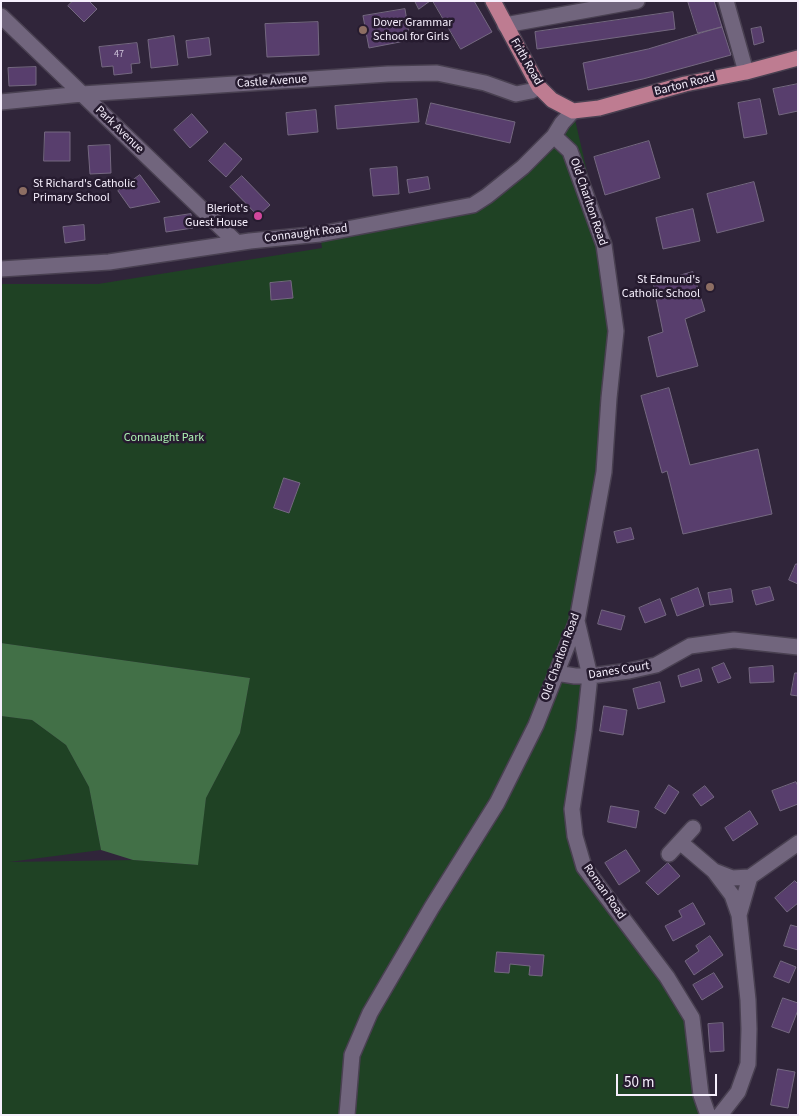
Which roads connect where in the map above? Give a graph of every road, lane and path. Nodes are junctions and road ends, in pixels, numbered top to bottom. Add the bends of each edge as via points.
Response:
1 (493, 1) edge
2 (637, 1) edge
3 (726, 1) edge
4 (1, 16) edge
5 (505, 25) junction
6 (798, 58) edge
7 (746, 72) junction
8 (539, 87) junction
9 (82, 94) junction
10 (1, 102) edge
11 (573, 111) junction
12 (554, 136) junction
13 (237, 243) junction
14 (1, 269) edge
15 (576, 621) junction
16 (798, 646) edge
17 (556, 673) junction
18 (590, 676) junction
19 (693, 828) dead end
20 (680, 842) junction
21 (798, 843) edge
22 (670, 854) dead end
23 (714, 871) junction
24 (750, 877) junction
25 (739, 914) junction
26 (347, 1115) edge
27 (708, 1115) edge
28 (720, 1115) edge

1 - 5 main road, Frith Road
2 - 5 street
3 - 7 street
4 - 9 street, Park Avenue
5 - 8 main road, Frith Road
6 - 7 main road, Barton Road
7 - 11 main road, Barton Road via 685,84 599,108
8 - 9 street, Castle Avenue via 516,94 485,83 437,73
8 - 11 main road, Frith Road via 552,100
9 - 10 street, Castle Avenue
9 - 13 street, Park Avenue
11 - 12 street, Connaught Road
12 - 13 street, Connaught Road via 523,167 473,205 320,234
12 - 15 street, Old Charlton Road via 570,151 604,245 616,331 604,472
13 - 14 street, Connaught Road via 109,262
15 - 17 street, Old Charlton Road
15 - 18 street, Roman Road
16 - 18 street, Danes Court via 734,640 717,642 690,646 656,665
17 - 18 street, Danes Court
17 - 26 street, Old Charlton Road via 536,725 497,803 370,1013 352,1055
18 - 27 street, Roman Road via 572,809 575,836 584,867 667,977 692,1018 701,1095
19 - 20 street
20 - 22 street
20 - 23 street
21 - 24 street
23 - 24 street via 732,878
23 - 25 street via 732,895
24 - 25 street
25 - 28 street via 748,1000 748,1064 738,1092

